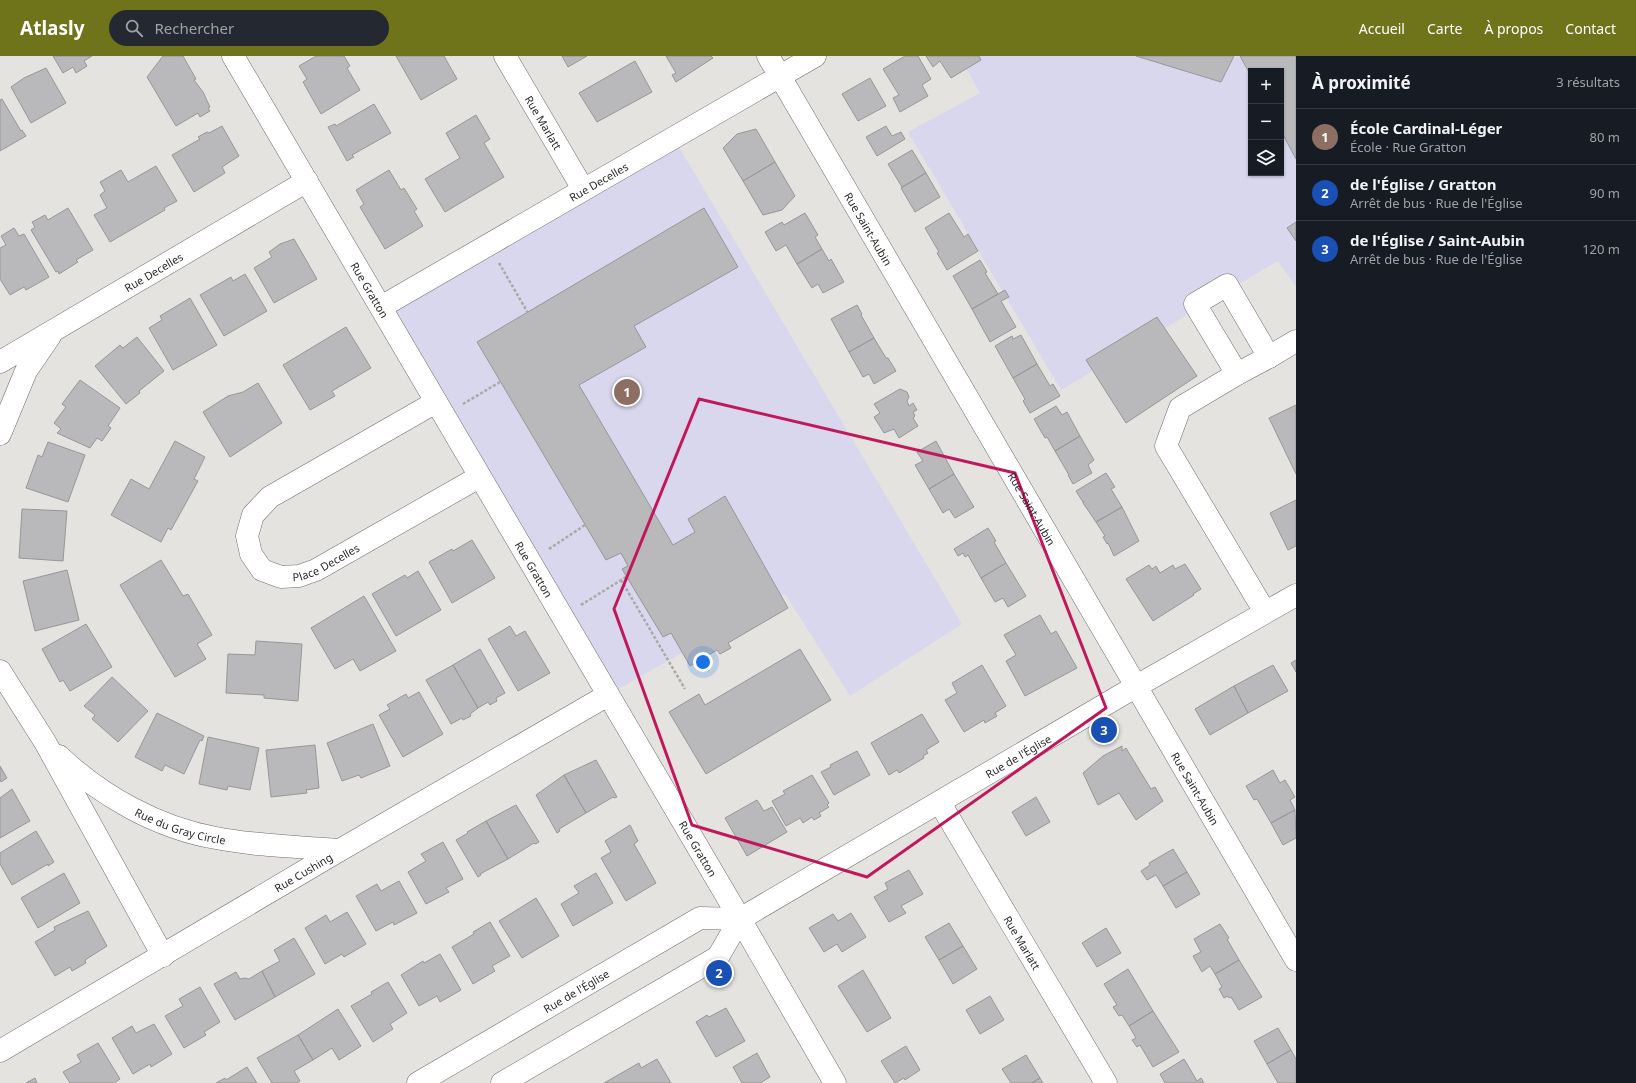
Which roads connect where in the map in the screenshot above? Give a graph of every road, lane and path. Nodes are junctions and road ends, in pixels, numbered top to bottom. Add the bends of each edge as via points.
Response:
1 (232, 56) edge
2 (505, 56) edge
3 (768, 56) edge
4 (815, 56) edge
5 (780, 77) junction
6 (307, 181) junction
7 (582, 189) junction
8 (497, 260) dead end
9 (381, 306) junction
10 (528, 313) dead end
11 (54, 331) junction
12 (1296, 341) edge
13 (1269, 357) junction
14 (0, 362) edge
15 (1236, 374) junction
16 (500, 382) dead end
17 (436, 402) junction
18 (460, 406) dead end
19 (0, 434) edge
20 (479, 477) junction
21 (585, 525) dead end
22 (545, 552) dead end
23 (626, 577) dead end
24 (621, 580) junction
25 (1296, 595) edge
26 (579, 606) dead end
27 (1265, 612) junction
28 (0, 671) edge
29 (1135, 687) junction
30 (685, 689) dead end
31 (608, 695) junction
32 (45, 742) junction
33 (940, 802) junction
34 (340, 850) junction
35 (740, 919) junction
36 (163, 956) junction
37 (1296, 960) edge
38 (0, 1051) edge
39 (418, 1083) edge
40 (502, 1083) edge
41 (835, 1083) edge
42 (1106, 1083) edge

1 - 6 street, Rue Gratton
2 - 7 street, Rue Marlatt
3 - 5 street, Rue Saint-Aubin
4 - 5 street, Rue Decelles
5 - 7 street, Rue Decelles
5 - 29 street, Rue Saint-Aubin
6 - 9 street, Rue Gratton
6 - 11 street, Rue Decelles
7 - 9 street, Rue Decelles
8 - 10 path
9 - 17 street, Rue Gratton
11 - 14 street, Rue Decelles
11 - 19 street via 26,371
12 - 13 street
13 - 15 street
13 - 15 street via 1227,285 1195,304
15 - 27 street via 1180,408 1166,446
16 - 18 path
17 - 20 street, Rue Gratton
17 - 20 street, Place Decelles via 270,497 254,515 247,536 251,554 262,570 281,577 300,576 316,570
20 - 31 street, Rue Gratton
21 - 22 path
23 - 24 path
24 - 26 path
24 - 30 path
25 - 27 street, Rue de l'Église
27 - 29 street, Rue de l'Église
28 - 32 street, Rue du Gray Circle
29 - 33 street, Rue de l'Église
29 - 37 street, Rue Saint-Aubin
31 - 34 street, Rue Cushing
31 - 35 street, Rue Gratton
32 - 34 street, Rue du Gray Circle via 78,774 108,794 170,826 214,838
32 - 36 street, Rue du Gray Circle
33 - 35 street, Rue de l'Église
33 - 42 street, Rue Marlatt
34 - 36 street, Rue Cushing
35 - 39 street, Rue de l'Église via 700,918
35 - 40 street, Rue de l'Église via 718,957
35 - 41 street, Rue Gratton
36 - 38 street, Rue Cushing

